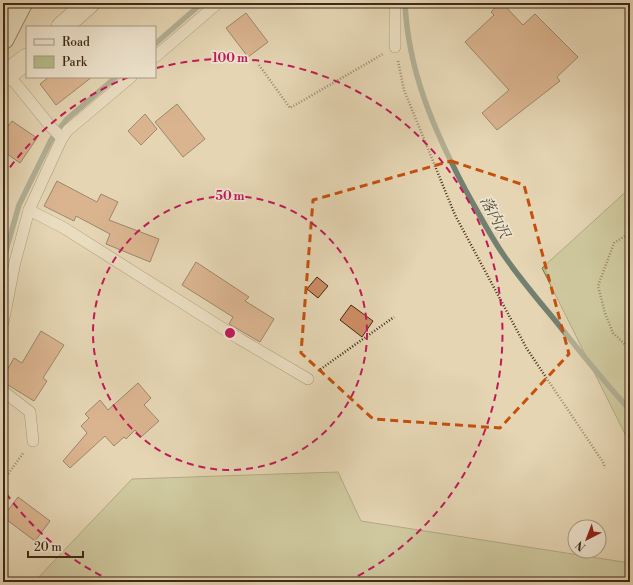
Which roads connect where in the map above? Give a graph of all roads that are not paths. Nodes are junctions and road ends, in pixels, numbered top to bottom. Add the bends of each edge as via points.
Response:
1 (21, 3) edge
2 (89, 3) edge
3 (218, 3) edge
4 (395, 3) edge
5 (63, 26) edge
6 (3, 38) edge
7 (395, 47) road end
8 (156, 56) edge
9 (26, 60) edge
10 (5, 76) edge
11 (130, 78) edge
12 (61, 137) junction
13 (29, 210) junction
14 (3, 323) edge
15 (308, 379) road end
16 (3, 391) edge
17 (33, 441) road end

1 - 6 main road
2 - 5 street
3 - 8 lane
4 - 7 lane
9 - 10 street
10 - 12 lane
11 - 12 lane
12 - 13 lane
13 - 14 lane
13 - 15 lane via 64,228
16 - 17 lane via 30,412

